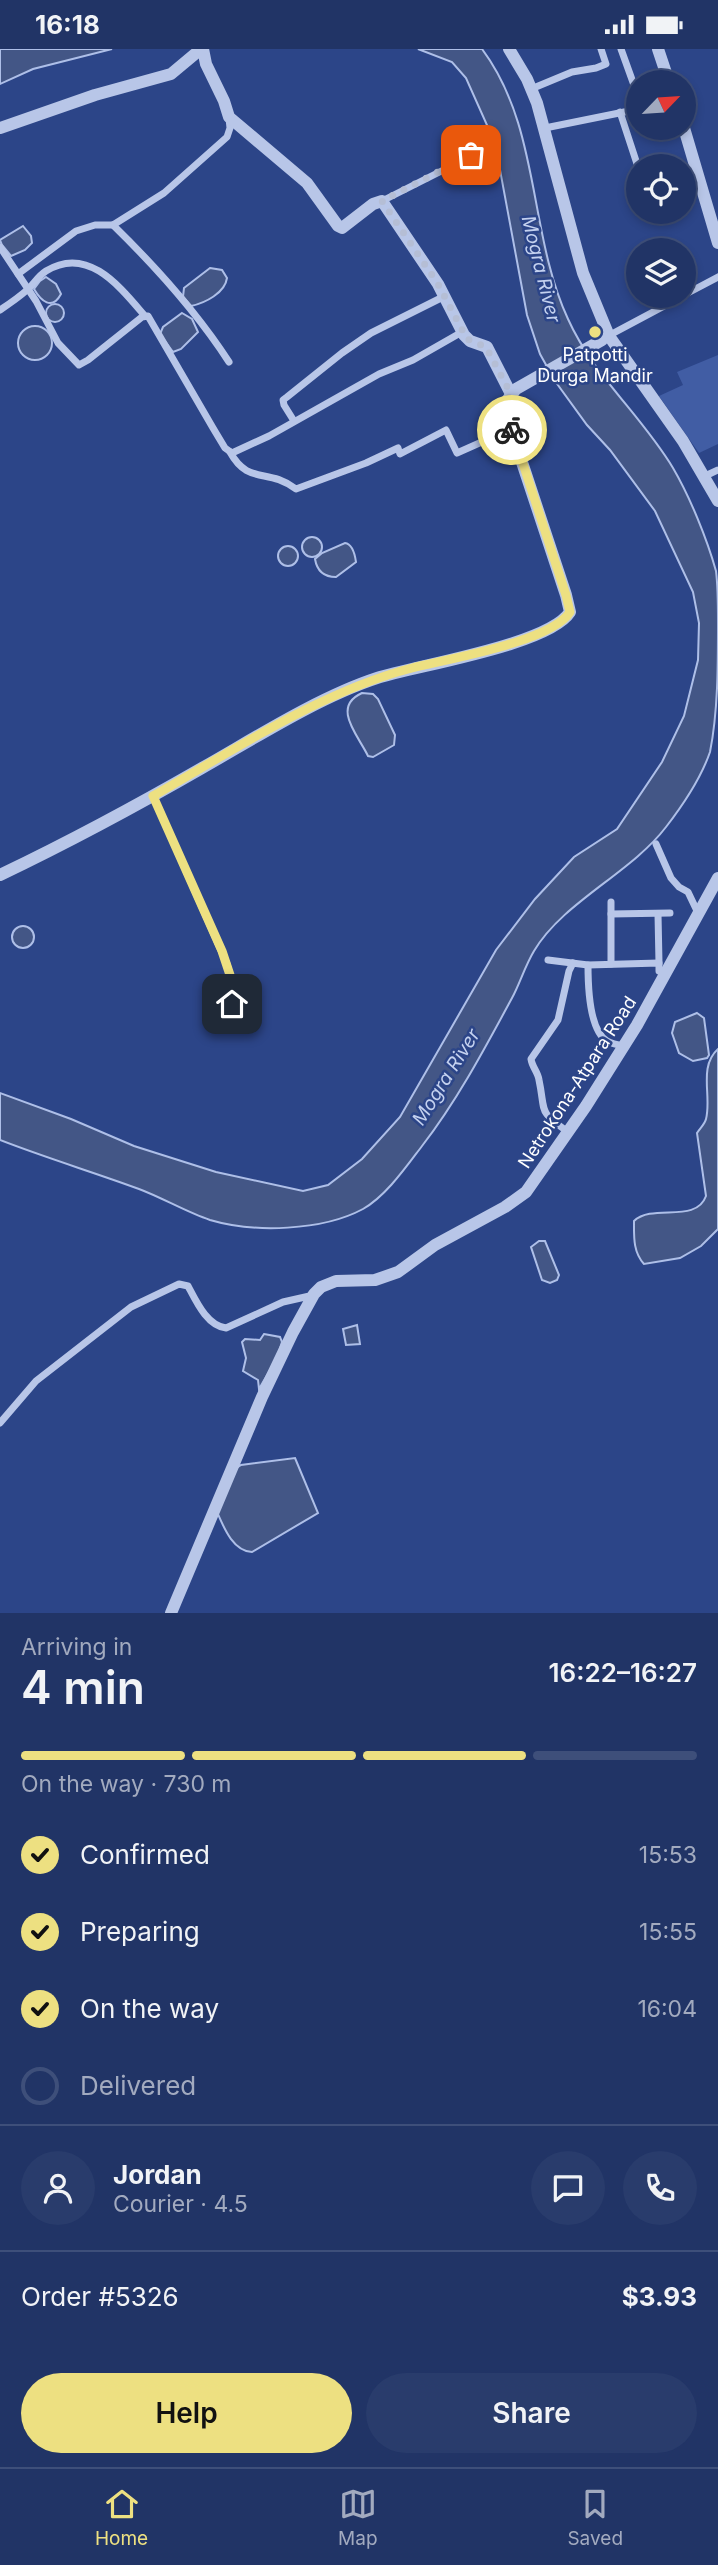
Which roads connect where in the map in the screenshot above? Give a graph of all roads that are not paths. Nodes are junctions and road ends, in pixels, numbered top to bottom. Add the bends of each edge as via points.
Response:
1 (202, 49) edge
2 (509, 49) edge
3 (601, 49) edge
4 (621, 49) edge
5 (657, 49) edge
6 (629, 70) edge
7 (665, 70) edge
8 (531, 89) junction
9 (626, 111) edge
10 (620, 112) junction
11 (229, 117) junction
12 (0, 128) edge
13 (545, 128) junction
14 (688, 140) edge
15 (489, 147) dead end
16 (634, 154) edge
17 (382, 201) junction
18 (113, 225) junction
19 (718, 243) edge
20 (0, 247) edge
21 (18, 274) junction
22 (718, 277) edge
23 (28, 289) junction
24 (696, 289) edge
25 (445, 296) junction
26 (660, 308) edge
27 (0, 310) edge
28 (145, 316) junction
29 (462, 332) junction
30 (605, 338) junction
31 (229, 362) dead end
32 (511, 394) junction
33 (294, 421) junction
34 (511, 429) junction
35 (229, 451) junction
36 (718, 470) edge
37 (705, 476) junction
38 (718, 501) edge
39 (153, 796) junction
40 (656, 844) dead end
41 (0, 875) edge
42 (718, 878) edge
43 (611, 902) dead end
44 (670, 913) dead end
45 (698, 913) junction
46 (611, 914) junction
47 (658, 914) junction
48 (548, 960) dead end
49 (573, 963) junction
50 (611, 964) junction
51 (588, 965) junction
52 (663, 967) junction
53 (234, 1028) dead end
54 (624, 1047) junction
55 (568, 1132) junction
56 (314, 1294) junction
57 (1, 1421) edge
58 (171, 1613) edge

1 - 11 street
1 - 12 street via 171,74
2 - 8 street
3 - 8 street via 606,64
4 - 6 street
5 - 7 street
8 - 13 street
9 - 10 street
10 - 13 street
10 - 16 street
11 - 17 street via 307,183 338,226 342,228
11 - 18 street via 229,133 218,145 164,193
13 - 30 street
14 - 19 street
15 - 17 street
17 - 25 street
18 - 21 street via 76,231
18 - 31 street via 174,287
20 - 21 street
21 - 23 street
22 - 24 street
23 - 27 street
23 - 28 street via 45,271 82,263 98,268
23 - 28 street via 58,342 79,365
25 - 29 street
25 - 33 street via 371,333 286,397 284,405
26 - 30 street
28 - 35 street
29 - 32 street via 486,347
29 - 33 street
30 - 32 street
30 - 37 street
32 - 34 street via 505,403
33 - 35 street via 238,451
34 - 35 street via 457,453 446,430 400,454 397,448 296,489 278,478 246,472
34 - 39 street via 566,595 570,612 565,620 491,649 348,689
36 - 37 street
37 - 38 street
39 - 41 street
39 - 53 street via 227,964
40 - 45 street via 671,878 688,892
42 - 45 street, Netrokona-Atpara Road
43 - 46 street
44 - 47 street
45 - 52 street, Netrokona-Atpara Road
46 - 47 street
46 - 50 street
47 - 52 street
48 - 49 street
49 - 51 street
49 - 55 street via 558,1020 531,1059 545,1113
50 - 51 street
50 - 52 street
51 - 54 street via 596,1025 605,1040
52 - 54 street, Netrokona-Atpara Road
54 - 55 street, Netrokona-Atpara Road
55 - 56 street, Netrokona-Atpara Road via 526,1192 513,1202 389,1276 336,1281
56 - 57 street via 226,1328 217,1327 188,1286 179,1284 131,1307 36,1381
56 - 58 street via 262,1397

